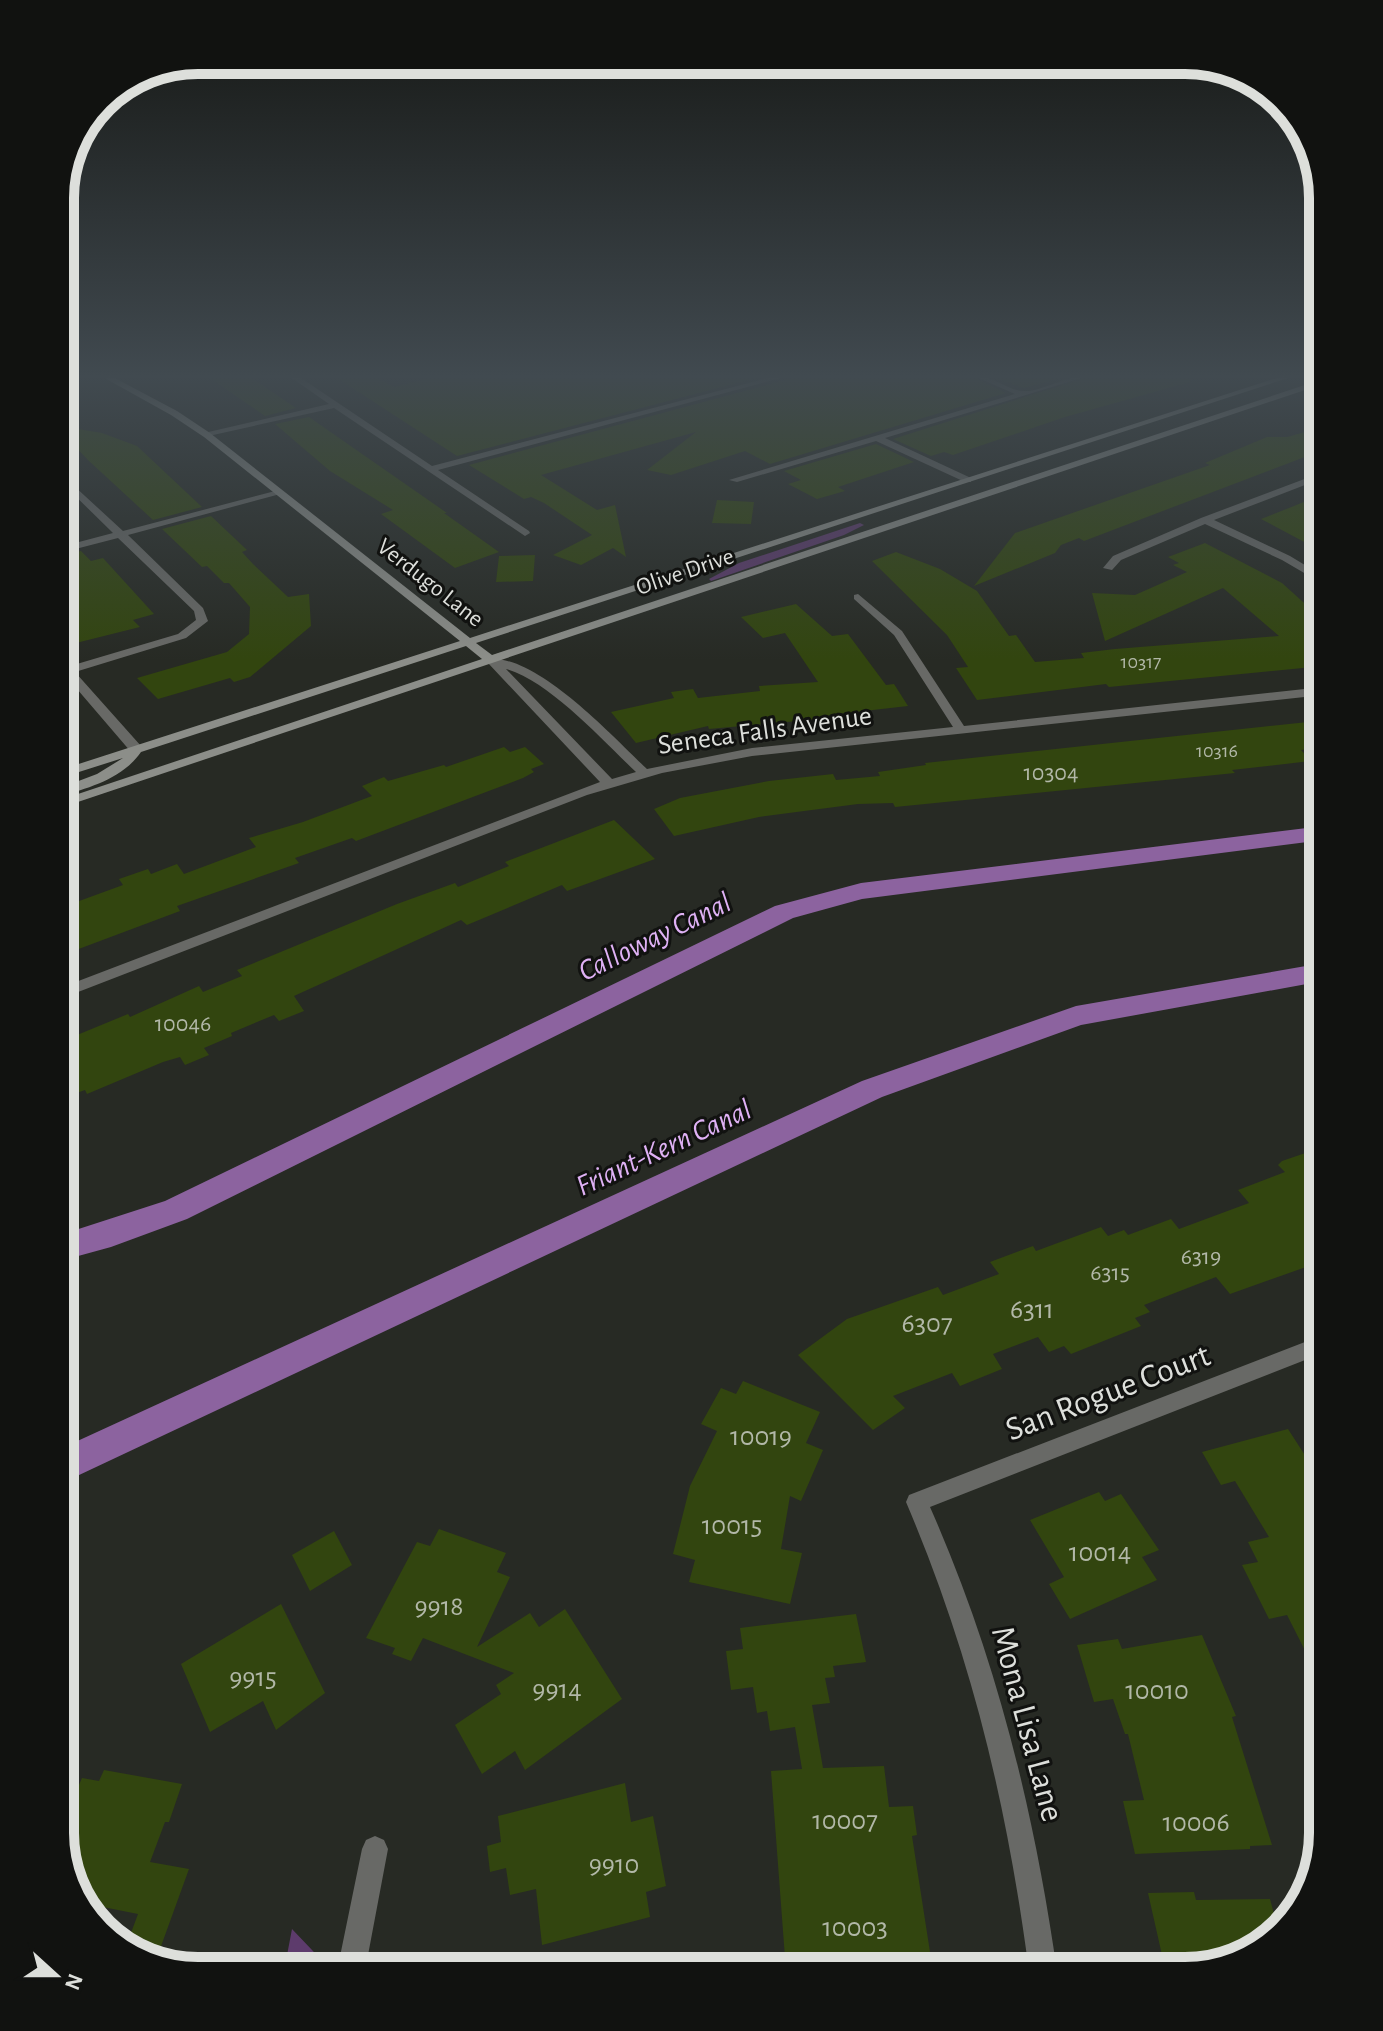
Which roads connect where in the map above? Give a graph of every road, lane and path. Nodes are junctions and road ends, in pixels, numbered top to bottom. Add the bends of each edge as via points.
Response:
1 (251, 471) edge
2 (433, 471) edge
3 (765, 471) edge
4 (948, 471) edge
5 (997, 471) edge
6 (1054, 471) edge
7 (734, 480) dead end
8 (968, 480) junction
9 (1309, 480) edge
10 (74, 490) edge
11 (279, 493) junction
12 (1205, 520) junction
13 (898, 523) junction
14 (525, 533) dead end
15 (118, 535) junction
16 (74, 546) edge
17 (1108, 568) dead end
18 (1309, 572) edge
19 (858, 597) dead end
20 (469, 641) junction
21 (492, 661) junction
22 (74, 669) edge
23 (74, 683) edge
24 (1309, 693) edge
25 (961, 730) junction
26 (136, 749) junction
27 (74, 769) edge
28 (644, 773) junction
29 (609, 784) junction
30 (74, 787) edge
31 (74, 799) edge
32 (74, 989) edge
33 (1309, 1349) edge
34 (917, 1502) joint
35 (375, 1849) dead end
36 (354, 1957) edge
37 (1041, 1957) edge

1 - 11 main road, Verdugo Lane
2 - 14 street
3 - 7 street
4 - 8 street
5 - 8 main road, Olive Drive
6 - 13 main road, Olive Drive
8 - 13 main road via 971,485 966,489 903,513
8 - 20 main road, Olive Drive
9 - 12 street
10 - 15 street
11 - 15 street
11 - 20 main road, Verdugo Lane
12 - 17 street via 1117,558
12 - 18 street
13 - 21 main road, Olive Drive
15 - 16 street
15 - 22 street via 199,610 202,621 182,636
19 - 25 street via 898,633
20 - 21 main road, Verdugo Lane
20 - 26 main road, Olive Drive
21 - 28 street via 527,671
21 - 29 street
21 - 31 main road, Olive Drive
23 - 26 street
24 - 25 street, Seneca Falls Avenue
25 - 28 street, Seneca Falls Avenue via 752,752
26 - 27 main road, Olive Drive
26 - 30 main road via 113,772
28 - 29 street, Seneca Falls Avenue
29 - 32 street, Seneca Falls Avenue
33 - 34 street, San Rogue Court
34 - 37 street, Mona Lisa Lane via 970,1634 1004,1749 1032,1880
35 - 36 street

